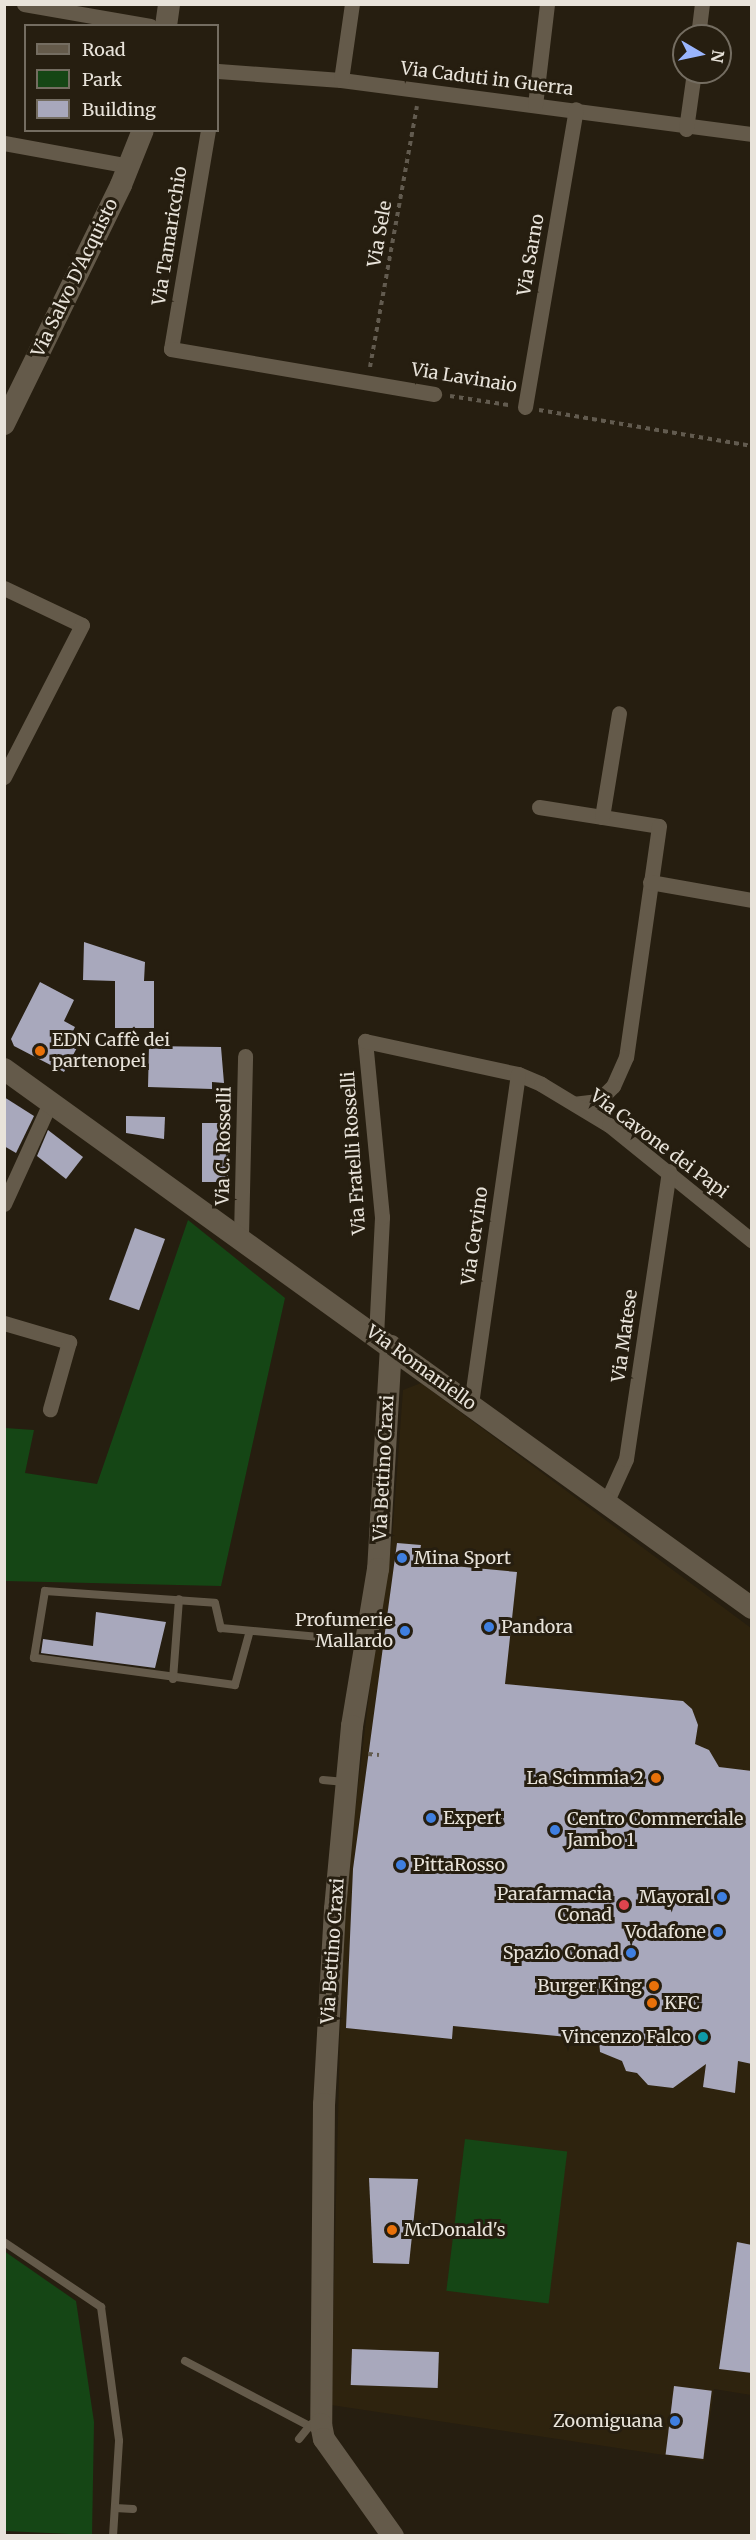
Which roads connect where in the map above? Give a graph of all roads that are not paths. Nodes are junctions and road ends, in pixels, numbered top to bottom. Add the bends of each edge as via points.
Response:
1 (24, 4) edge
2 (169, 4) edge
3 (352, 4) edge
4 (547, 4) edge
5 (702, 4) edge
6 (139, 24) edge
7 (166, 24) edge
8 (700, 24) edge
9 (219, 74) edge
10 (341, 80) junction
11 (692, 84) edge
12 (535, 105) junction
13 (576, 109) junction
14 (686, 129) junction
15 (142, 132) edge
16 (208, 132) edge
17 (752, 134) edge
18 (4, 143) edge
19 (129, 166) junction
20 (171, 349) joint
21 (434, 394) road end
22 (10, 397) edge
23 (525, 407) road end
24 (4, 424) edge
25 (4, 588) edge
26 (619, 712) dead end
27 (4, 777) edge
28 (540, 807) dead end
29 (602, 817) junction
30 (650, 882) junction
31 (752, 900) edge
32 (365, 1041) joint
33 (245, 1056) dead end
34 (4, 1069) edge
35 (518, 1074) junction
36 (51, 1101) junction
37 (575, 1104) junction
38 (669, 1171) junction
39 (4, 1204) edge
40 (241, 1236) junction
41 (752, 1241) edge
42 (4, 1323) edge
43 (383, 1341) junction
44 (471, 1404) junction
45 (50, 1409) dead end
46 (606, 1503) junction
47 (179, 1599) junction
48 (752, 1608) edge
49 (249, 1634) junction
50 (367, 1641) junction
51 (173, 1679) junction
52 (323, 1780) dead end
53 (346, 1782) junction
54 (4, 2241) edge
55 (185, 2361) dead end
56 (317, 2431) junction
57 (299, 2439) dead end
58 (115, 2508) junction
59 (133, 2509) dead end
60 (113, 2535) edge
61 (393, 2535) edge

1 - 6 street
2 - 7 street
3 - 10 street
4 - 12 street
5 - 8 street
9 - 10 street, Via Caduti in Guerra
10 - 12 street, Via Caduti in Guerra
11 - 14 street
12 - 13 street, Via Caduti in Guerra
13 - 14 street, Via Caduti in Guerra
13 - 23 street, Via Sarno
14 - 17 street, Via Caduti in Guerra
15 - 19 street, Via Salvo D'Acquisto
16 - 20 street, Via Tamaricchio
18 - 19 street
19 - 22 street, Via Salvo D'Acquisto
20 - 21 street, Via Lavinaio
22 - 24 street, Via Salvo D'Acquisto
25 - 27 street via 82,625
26 - 29 street
28 - 29 street
29 - 30 street via 659,826
30 - 31 street
30 - 37 street via 626,1057 613,1086 598,1101
32 - 35 street, Via Cavone dei Papi
32 - 43 street, Via Fratelli Rosselli via 382,1217
33 - 40 street, Via C. Rosselli
34 - 36 street, Via Romaniello
35 - 37 street, Via Cavone dei Papi
35 - 44 street, Via Cervino
36 - 39 street
36 - 40 street, Via Romaniello
37 - 38 street, Via Cavone dei Papi
38 - 41 street, Via Cavone dei Papi
38 - 46 street, Via Matese via 626,1460
40 - 43 street, Via Romaniello
42 - 45 street via 69,1342
43 - 44 street, Via Romaniello
43 - 50 street, Via Bettino Craxi via 378,1569
44 - 46 street, Via Romaniello
46 - 48 street, Via Romaniello
47 - 49 lane via 215,1603 221,1628
47 - 51 lane
47 - 51 lane via 45,1591 34,1658
49 - 50 lane
49 - 51 lane via 235,1685
50 - 53 street, Via Bettino Craxi
52 - 53 lane
53 - 56 street, Via Bettino Craxi via 321,2093
54 - 58 lane via 101,2307 119,2441
55 - 56 lane
56 - 57 lane
56 - 61 street
58 - 59 lane
58 - 60 lane

